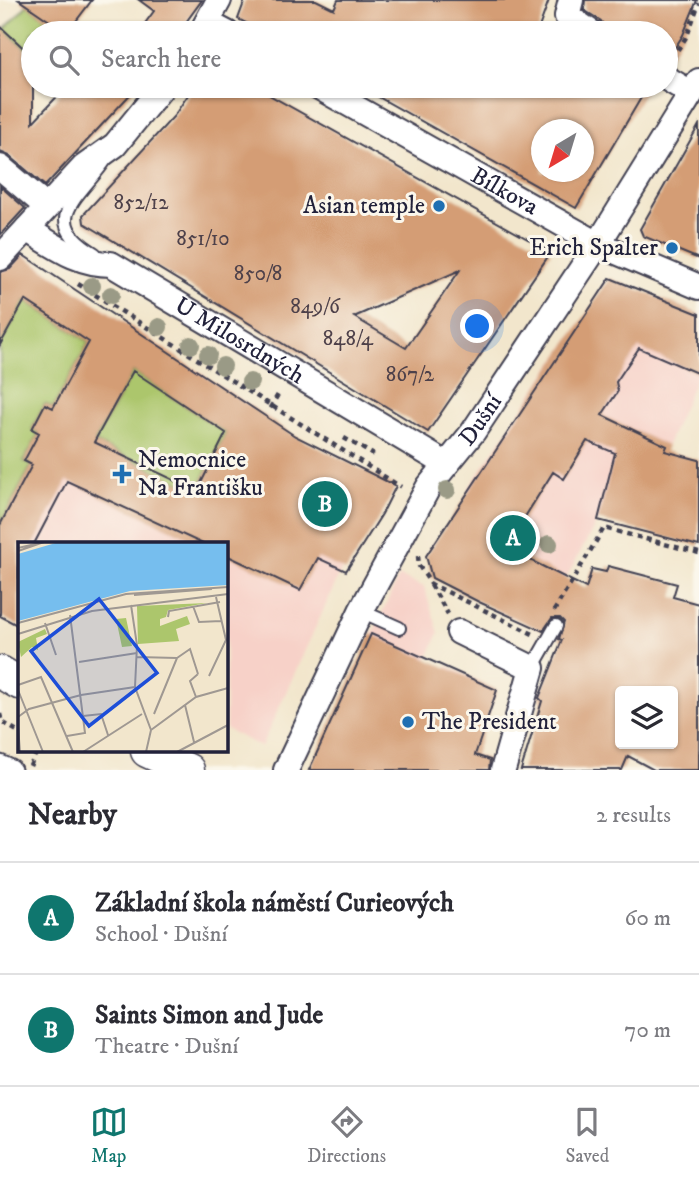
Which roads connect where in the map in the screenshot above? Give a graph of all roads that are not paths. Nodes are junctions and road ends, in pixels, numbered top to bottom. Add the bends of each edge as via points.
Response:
1 (219, 0) edge
2 (571, 0) edge
3 (214, 21) edge
4 (574, 21) edge
5 (678, 78) edge
6 (695, 87) edge
7 (153, 98) edge
8 (338, 98) edge
9 (115, 145) junction
10 (0, 167) edge
11 (46, 206) junction
12 (27, 229) junction
13 (598, 244) junction
14 (0, 258) edge
15 (111, 264) junction
16 (699, 287) edge
17 (446, 464) junction
18 (361, 611) junction
19 (554, 620) road end
20 (399, 628) dead end
21 (460, 632) road end
22 (532, 668) junction
23 (0, 672) edge
24 (18, 682) edge
25 (149, 752) edge
26 (0, 765) edge
27 (11, 770) edge
28 (188, 770) edge
29 (286, 770) edge
30 (503, 770) edge

1 - 3 street
2 - 4 street via 567,16
5 - 6 street
6 - 13 street, Dušní
7 - 9 street
8 - 13 street, Bílkova
9 - 11 street via 84,167
9 - 15 lane via 65,214 70,237
10 - 11 street
11 - 12 street
12 - 14 street
12 - 15 street, U Milosrdných via 74,258
13 - 16 street, Bílkova
13 - 17 street, Dušní via 473,432
15 - 17 street, U Milosrdných
17 - 18 street, Dušní via 429,486
18 - 20 lane
18 - 29 street, Dušní
19 - 22 lane
21 - 22 street
22 - 30 street
23 - 24 street
25 - 28 street
26 - 27 street

